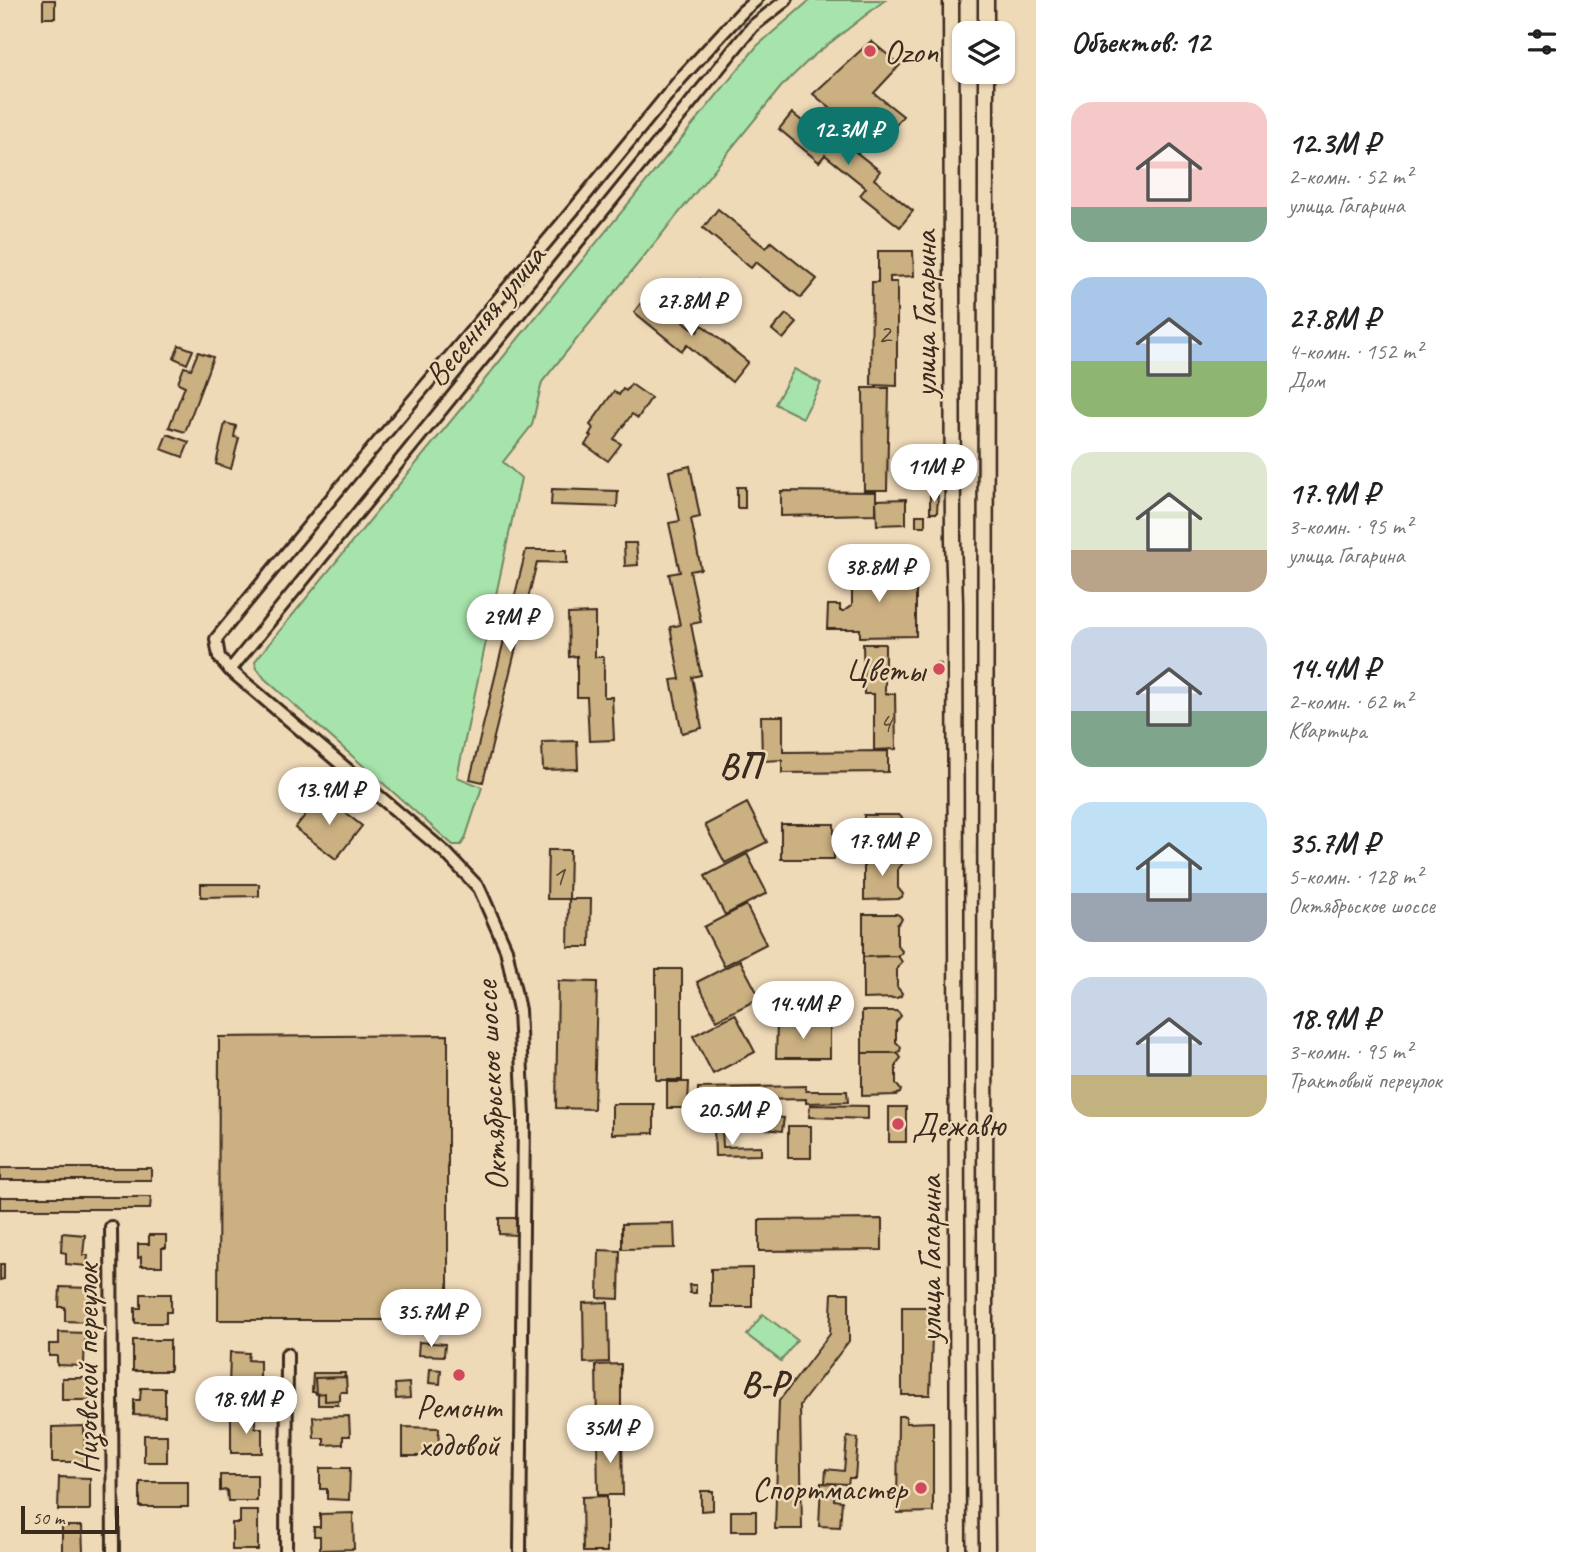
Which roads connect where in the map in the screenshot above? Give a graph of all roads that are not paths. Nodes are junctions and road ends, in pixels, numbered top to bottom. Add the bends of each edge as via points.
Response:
1 (756, 0) edge
2 (786, 0) edge
3 (951, 0) edge
4 (986, 0) edge
5 (986, 21) edge
6 (986, 84) edge
7 (219, 657) joint
8 (230, 670) junction
9 (111, 1227) dead end
10 (287, 1354) dead end
11 (113, 1552) edge
12 (286, 1552) edge
13 (520, 1552) edge
14 (958, 1552) edge
15 (987, 1552) edge

1 - 7 street, Весенняя улица via 682,77 241,608 216,639
2 - 8 street, Весенняя улица via 753,26 726,58
3 - 14 street, улица Гагарина
4 - 5 street
6 - 15 street, улица Гагарина
7 - 8 street, Октябрьское шоссе
8 - 13 street, Октябрьское шоссе via 446,853 479,888 506,949 519,1010 524,1116
9 - 11 street, Низовской переулок
10 - 12 street

